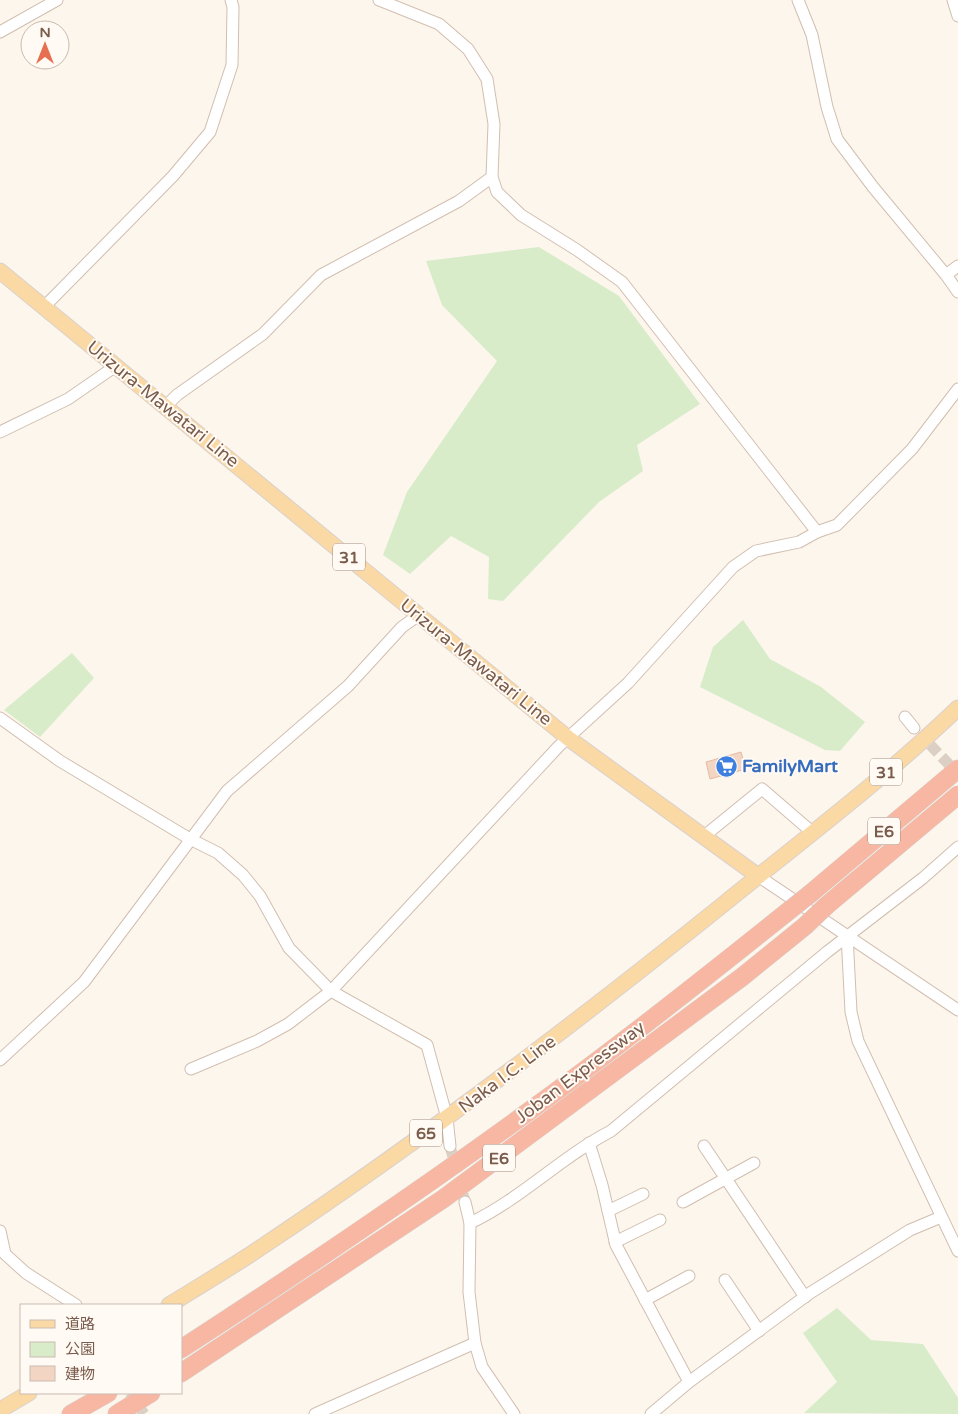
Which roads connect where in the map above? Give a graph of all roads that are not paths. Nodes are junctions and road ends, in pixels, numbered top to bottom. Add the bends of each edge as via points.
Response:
1 (57, 0) edge
2 (231, 0) edge
3 (379, 0) edge
4 (798, 0) edge
5 (953, 0) edge
6 (958, 16) edge
7 (0, 32) edge
8 (492, 177) junction
9 (958, 266) edge
10 (0, 271) edge
11 (946, 275) junction
12 (958, 292) edge
13 (45, 306) junction
14 (118, 367) junction
15 (958, 389) edge
16 (166, 406) junction
17 (0, 432) edge
18 (817, 532) junction
19 (419, 615) junction
20 (958, 708) edge
21 (0, 718) edge
22 (905, 718) dead end
23 (914, 728) tunnel mouth
24 (568, 738) junction
25 (958, 768) edge
26 (958, 795) edge
27 (813, 833) junction
28 (703, 836) junction
29 (190, 839) junction
30 (958, 848) edge
31 (758, 876) junction
32 (847, 935) junction
33 (331, 992) junction
34 (958, 1010) edge
35 (0, 1060) edge
36 (191, 1068) dead end
37 (447, 1118) junction
38 (589, 1143) junction
39 (450, 1146) tunnel mouth
40 (704, 1146) dead end
41 (754, 1163) dead end
42 (726, 1179) junction
43 (643, 1194) dead end
44 (465, 1202) tunnel mouth
45 (683, 1202) dead end
46 (608, 1211) junction
47 (941, 1217) junction
48 (660, 1220) dead end
49 (470, 1224) junction
50 (0, 1231) edge
51 (615, 1242) junction
52 (958, 1252) edge
53 (689, 1276) dead end
54 (725, 1280) dead end
55 (805, 1297) junction
56 (645, 1300) junction
57 (74, 1304) edge
58 (170, 1304) edge
59 (759, 1331) junction
60 (474, 1342) junction
61 (182, 1348) edge
62 (182, 1372) edge
63 (689, 1382) junction
64 (27, 1394) edge
65 (106, 1394) edge
66 (110, 1394) edge
67 (149, 1394) edge
68 (0, 1410) edge
69 (72, 1414) edge
70 (78, 1414) edge
71 (117, 1414) edge
72 (315, 1414) edge
73 (514, 1414) edge
74 (650, 1414) edge

1 - 7 street
2 - 13 street via 232,65 210,132 173,176
3 - 8 street via 439,24 468,49 487,79 494,124
4 - 11 street via 812,35 837,139
5 - 6 street
8 - 16 street via 459,201 321,275 263,334
8 - 18 street via 497,192 521,215 622,282
9 - 11 street
10 - 13 main road, Urizura-Mawatari Line / 31
11 - 12 street
13 - 14 main road, Urizura-Mawatari Line / 31
14 - 16 main road, Urizura-Mawatari Line / 31
14 - 17 street via 68,399
15 - 18 street via 912,449 837,525
16 - 19 main road, Urizura-Mawatari Line / 31
18 - 24 street via 799,542 756,552 733,567 628,683
19 - 24 main road, Urizura-Mawatari Line / 31
19 - 29 street via 402,627 348,686 227,791
20 - 27 main road, 31
21 - 29 street via 60,761
22 - 23 street
24 - 28 main road, Urizura-Mawatari Line / 31
24 - 33 street
25 - 61 highway, Joban Expressway / E6, bridge via 810,894 590,1066 432,1181
26 - 62 highway, Joban Expressway / E6, bridge via 734,983 443,1198
27 - 28 street via 762,789
27 - 31 main road, 31
28 - 31 main road, Urizura-Mawatari Line / 31
29 - 33 street via 218,853 243,875 260,896 289,948
29 - 35 street via 84,982
30 - 32 street
31 - 32 street
31 - 37 main road, Naka I.C. Line / 65 via 608,998
32 - 34 street
32 - 38 street via 611,1131
32 - 47 street via 851,1012 858,1041
33 - 36 street via 288,1024 257,1041
33 - 37 street via 427,1045
37 - 39 street
37 - 58 main road, Naka I.C. Line / 65 via 265,1245
38 - 46 street
38 - 49 street via 493,1213
40 - 42 street
41 - 42 street
42 - 45 street
42 - 55 street
43 - 46 street
44 - 49 street
46 - 51 street
47 - 52 street
47 - 55 street via 910,1230
48 - 51 street
49 - 60 street via 469,1292
50 - 57 street via 5,1254 26,1273
51 - 56 street
53 - 56 street
54 - 59 street
55 - 59 street
56 - 63 street
59 - 63 street
60 - 72 street
60 - 73 street via 482,1367
63 - 74 street
64 - 68 main road
65 - 69 highway
66 - 70 highway
67 - 71 highway

